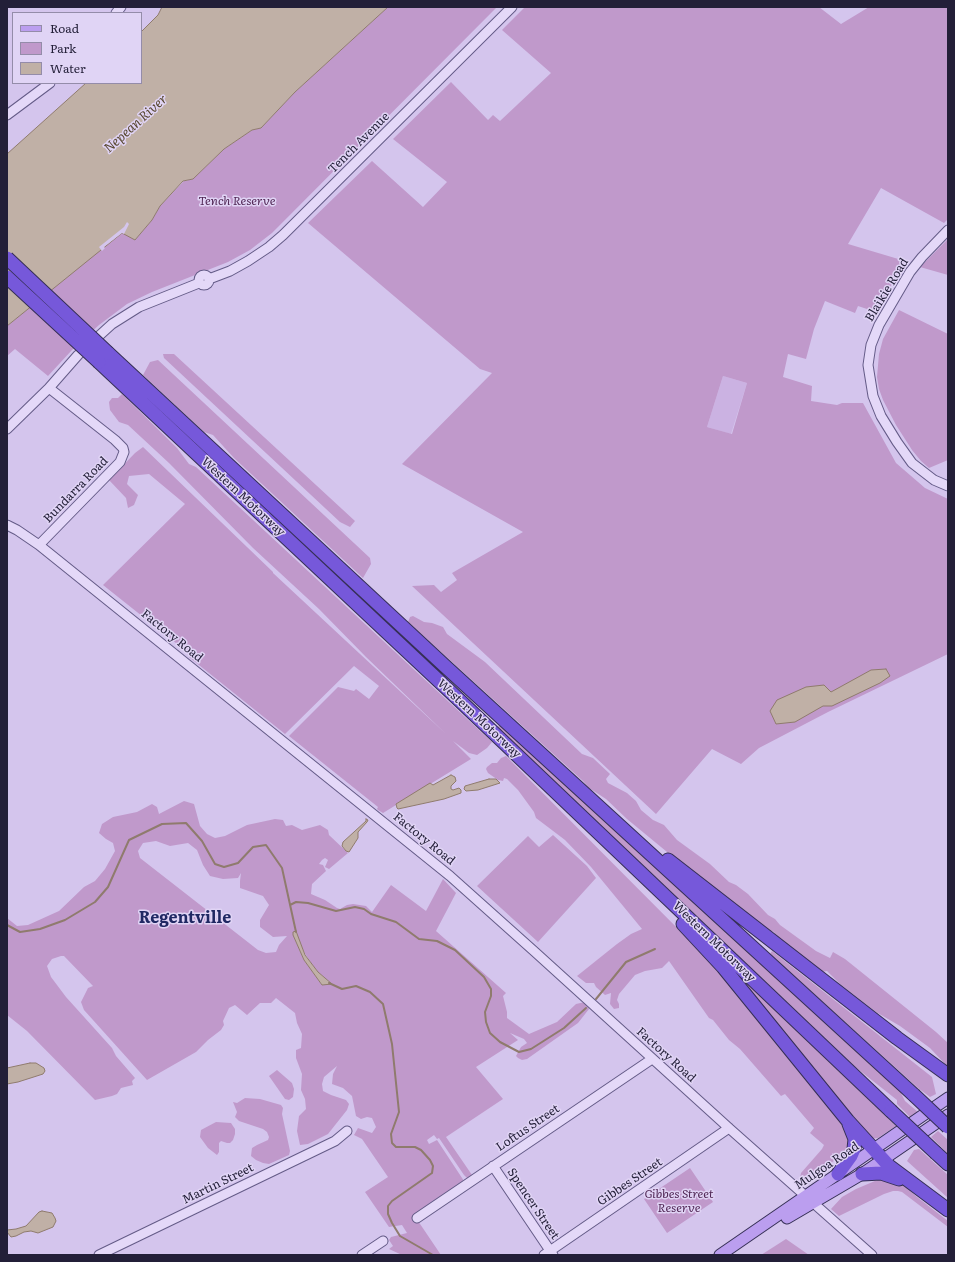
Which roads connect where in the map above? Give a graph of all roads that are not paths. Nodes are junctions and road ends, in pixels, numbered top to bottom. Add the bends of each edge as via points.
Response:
1 (512, 7) edge
2 (49, 84) edge
3 (7, 116) edge
4 (948, 230) edge
5 (7, 258) edge
6 (7, 277) edge
7 (49, 388) junction
8 (7, 429) edge
9 (948, 486) edge
10 (7, 525) edge
11 (39, 545) junction
12 (613, 820) junction
13 (648, 880) junction
14 (920, 1055) junction
15 (652, 1059) junction
16 (948, 1075) edge
17 (948, 1080) edge
18 (948, 1098) edge
19 (948, 1115) edge
20 (848, 1121) junction
21 (948, 1126) edge
22 (729, 1128) junction
23 (347, 1131) dead end
24 (875, 1150) junction
25 (884, 1160) junction
26 (948, 1164) edge
27 (493, 1166) junction
28 (838, 1174) junction
29 (862, 1174) junction
30 (924, 1192) junction
31 (810, 1200) junction
32 (948, 1210) edge
33 (417, 1218) dead end
34 (383, 1241) dead end
35 (549, 1254) edge
36 (99, 1255) edge
37 (362, 1255) edge
38 (720, 1255) edge
39 (730, 1255) edge
40 (872, 1255) edge

1 - 7 street, Tench Avenue via 269,247 230,271 209,279 202,276 199,283 131,311 105,329
2 - 3 street
4 - 9 street, Blaikie Road via 916,264 879,325 871,345 868,365 873,396 881,416 897,442 912,463 934,480
5 - 12 highway, Western Motorway, bridge
6 - 13 highway, Western Motorway, bridge
7 - 8 street
7 - 11 street, Bundarra Road via 116,440 124,452 120,462
10 - 11 street, Factory Road
11 - 15 street, Factory Road via 445,872
12 - 14 highway
12 - 21 highway, Western Motorway, bridge
13 - 20 highway via 678,919 723,967
13 - 26 highway, Western Motorway, bridge
14 - 16 highway
14 - 17 highway
15 - 22 street, Factory Road
15 - 27 street, Loftus Street
18 - 24 main road, Mulgoa Road
19 - 25 main road, Mulgoa Road
20 - 24 highway
20 - 28 highway via 855,1139 854,1149
22 - 31 street, Factory Road
22 - 35 street, Gibbes Street
23 - 36 street, Martin Street via 335,1141
24 - 25 highway
24 - 28 main road, Mulgoa Road
25 - 29 main road, Mulgoa Road
25 - 30 highway
27 - 33 street, Loftus Street
27 - 35 street, Spencer Street
28 - 31 main road, Mulgoa Road
29 - 30 highway via 889,1174
29 - 31 main road, Mulgoa Road
30 - 32 highway
31 - 38 main road, Mulgoa Road
31 - 39 main road, Mulgoa Road
31 - 40 street, Factory Road
34 - 37 street

